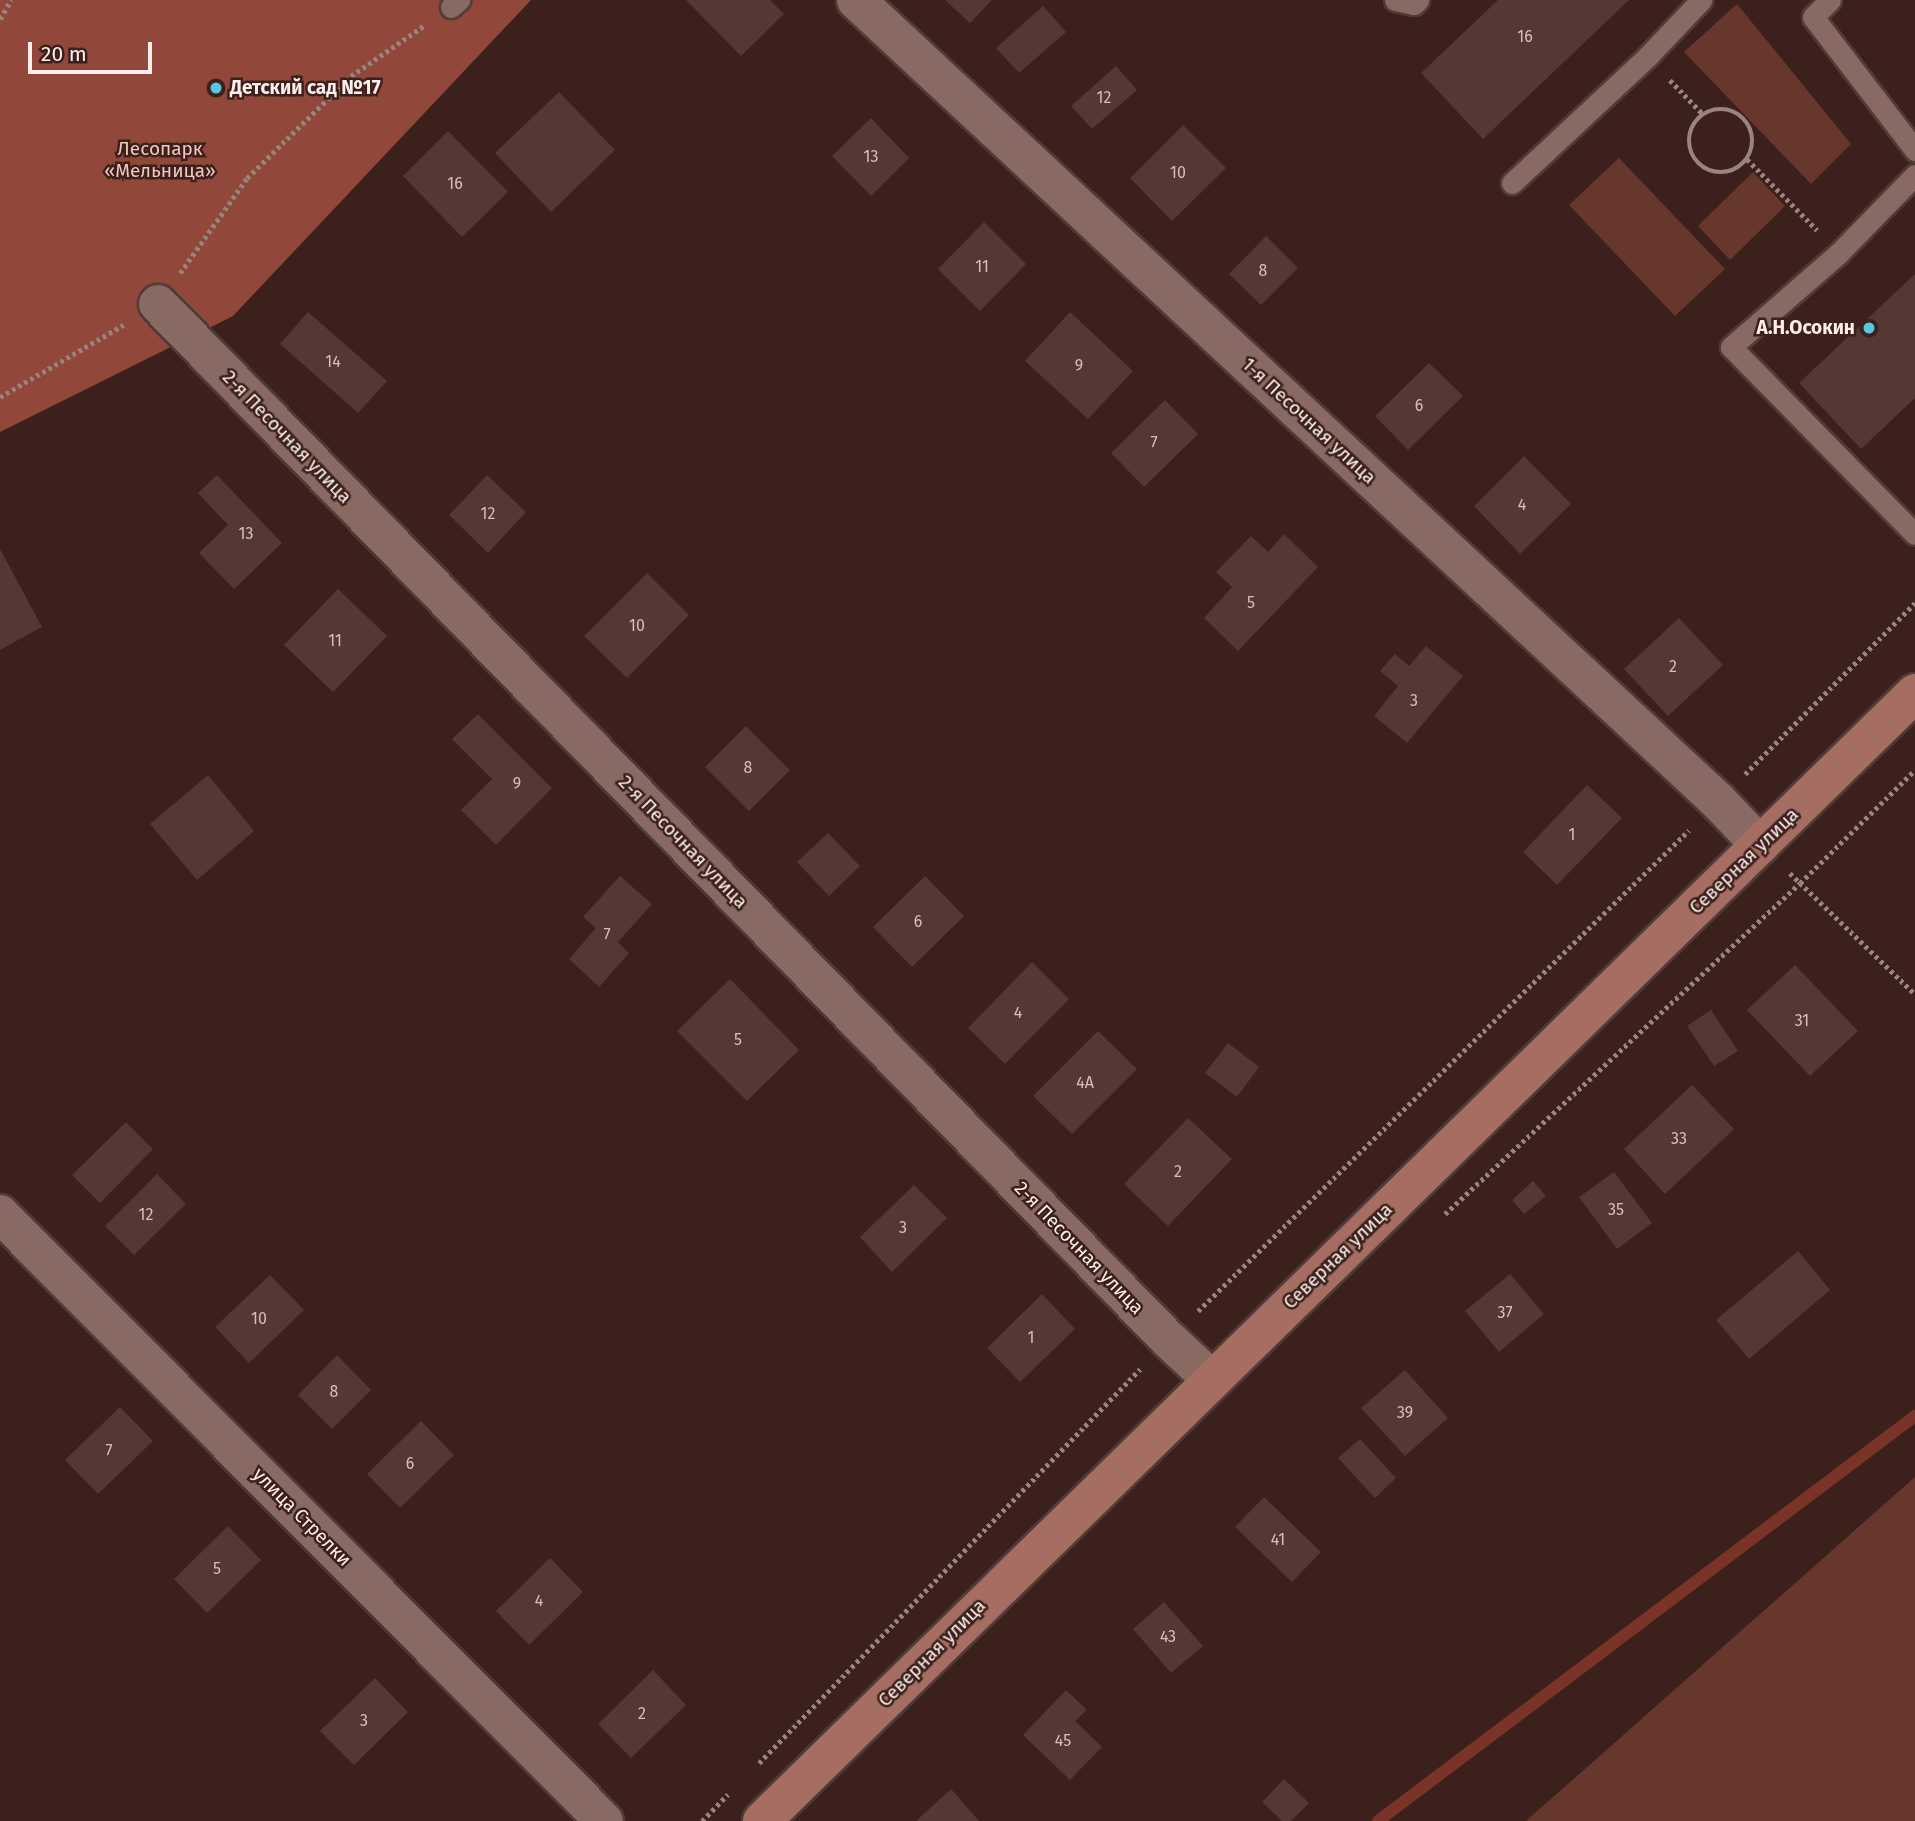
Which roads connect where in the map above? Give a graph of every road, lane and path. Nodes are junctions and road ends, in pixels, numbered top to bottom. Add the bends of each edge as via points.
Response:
1 (10, 0) edge
2 (856, 0) edge
3 (1395, 0) edge
4 (1418, 0) edge
5 (1701, 0) edge
6 (1830, 0) edge
7 (455, 3) edge
8 (0, 19) edge
9 (1647, 57) junction
10 (1703, 114) junction
11 (1915, 150) edge
12 (1746, 159) junction
13 (1915, 175) edge
14 (1512, 183) dead end
15 (1839, 253) junction
16 (158, 304) junction
17 (0, 397) edge
18 (1915, 534) edge
19 (1915, 604) edge
20 (1915, 693) edge
21 (1915, 770) edge
22 (1718, 801) junction
23 (1760, 845) junction
24 (1800, 883) junction
25 (1915, 994) edge
26 (0, 1214) edge
27 (1444, 1216) dead end
28 (1168, 1339) junction
29 (1211, 1379) junction
30 (751, 1771) dead end
31 (731, 1791) dead end
32 (604, 1821) edge
33 (702, 1821) edge
34 (762, 1821) edge

1 - 8 path
2 - 22 street, 1-я Песочная улица
3 - 4 lane via 1414,4
5 - 9 lane
6 - 11 lane via 1813,17
7 - 16 path via 351,76 247,178
9 - 10 path
9 - 14 lane
10 - 12 path via 1714,109 1738,114 1752,134
10 - 12 path via 1689,135 1695,159 1715,172 1739,167
12 - 15 path
13 - 15 lane
15 - 18 lane via 1731,347
16 - 17 path
16 - 28 street, 2-я Песочная улица
19 - 22 path
20 - 23 main road, Северная улица
21 - 24 path
22 - 23 street, 1-я Песочная улица
22 - 28 path
23 - 24 path
23 - 29 main road, Северная улица
24 - 25 path
24 - 27 path
26 - 32 street, улица Стрелки
28 - 29 street, 2-я Песочная улица
28 - 30 path
29 - 34 main road, Северная улица
31 - 33 path

